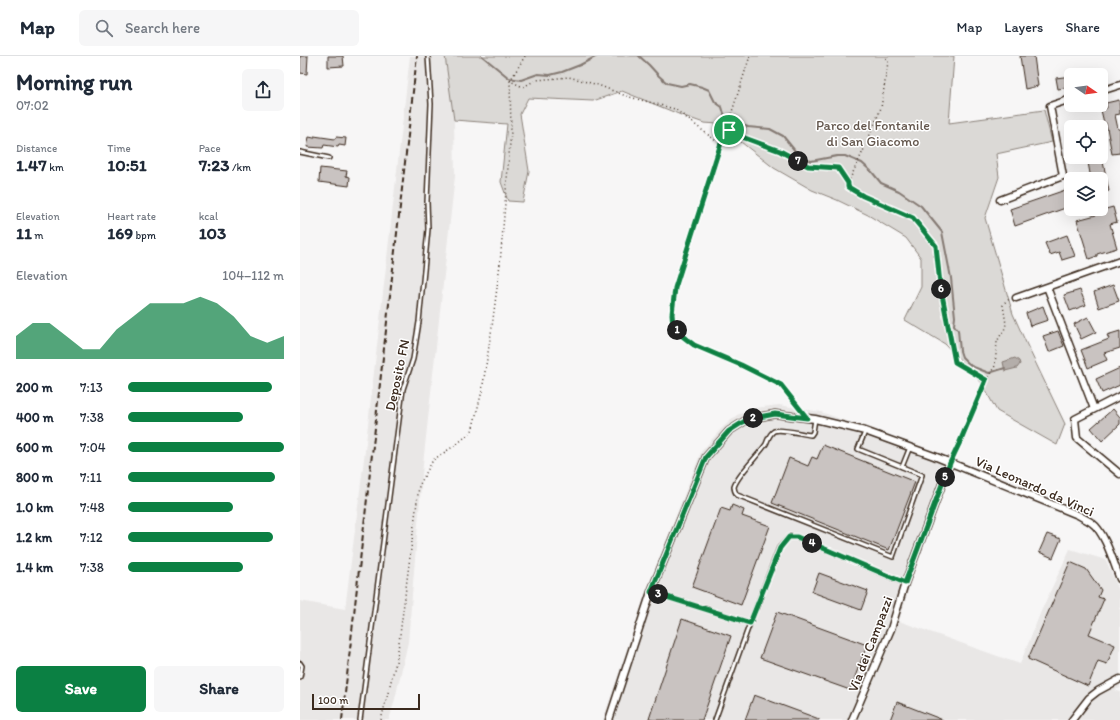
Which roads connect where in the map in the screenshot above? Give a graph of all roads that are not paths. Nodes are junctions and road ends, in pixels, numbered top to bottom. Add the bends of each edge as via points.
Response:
1 (428, 56) edge
2 (1120, 85) edge
3 (1108, 88) edge
4 (1064, 101) edge
5 (300, 152) edge
6 (329, 158) dead end
7 (1000, 200) dead end
8 (1120, 261) edge
9 (1048, 287) junction
10 (1016, 298) road end
11 (1120, 396) edge
12 (1094, 410) junction
13 (815, 419) junction
14 (865, 431) junction
15 (910, 447) junction
16 (950, 463) junction
17 (902, 467) junction
18 (1120, 474) edge
19 (1120, 579) edge
20 (905, 583) junction
21 (651, 592) junction
22 (750, 623) junction
23 (300, 663) edge
24 (300, 677) edge
25 (1120, 679) edge
26 (360, 720) edge
27 (609, 720) edge
28 (715, 720) edge
29 (852, 720) edge
30 (1072, 720) edge

1 - 26 lane, Deposito FN via 431,104 426,257 413,359 403,389
2 - 3 street
4 - 7 street via 1050,106 1063,176
5 - 6 lane
8 - 9 street
9 - 10 street
9 - 12 street
11 - 12 street
12 - 18 street via 1075,419 1076,438
13 - 14 street, Via Leonardo da Vinci
13 - 17 lane via 811,435 774,431 735,484 734,490 737,495 893,557 922,475
13 - 21 street, Via Leonardo da Vinci via 775,414 748,419 729,431 706,457
14 - 15 street, Via Leonardo da Vinci
14 - 17 lane via 858,449
15 - 16 street, Via Leonardo da Vinci
15 - 17 lane
16 - 19 street, Via Leonardo da Vinci via 1093,523 1106,543
16 - 20 street, Via dei Campazzi
20 - 22 lane via 797,537 789,537 780,548
20 - 29 street, Via dei Campazzi via 891,629
21 - 22 lane
21 - 27 street, Via Leonardo da Vinci
22 - 28 lane
23 - 24 lane
25 - 30 street via 1089,698

